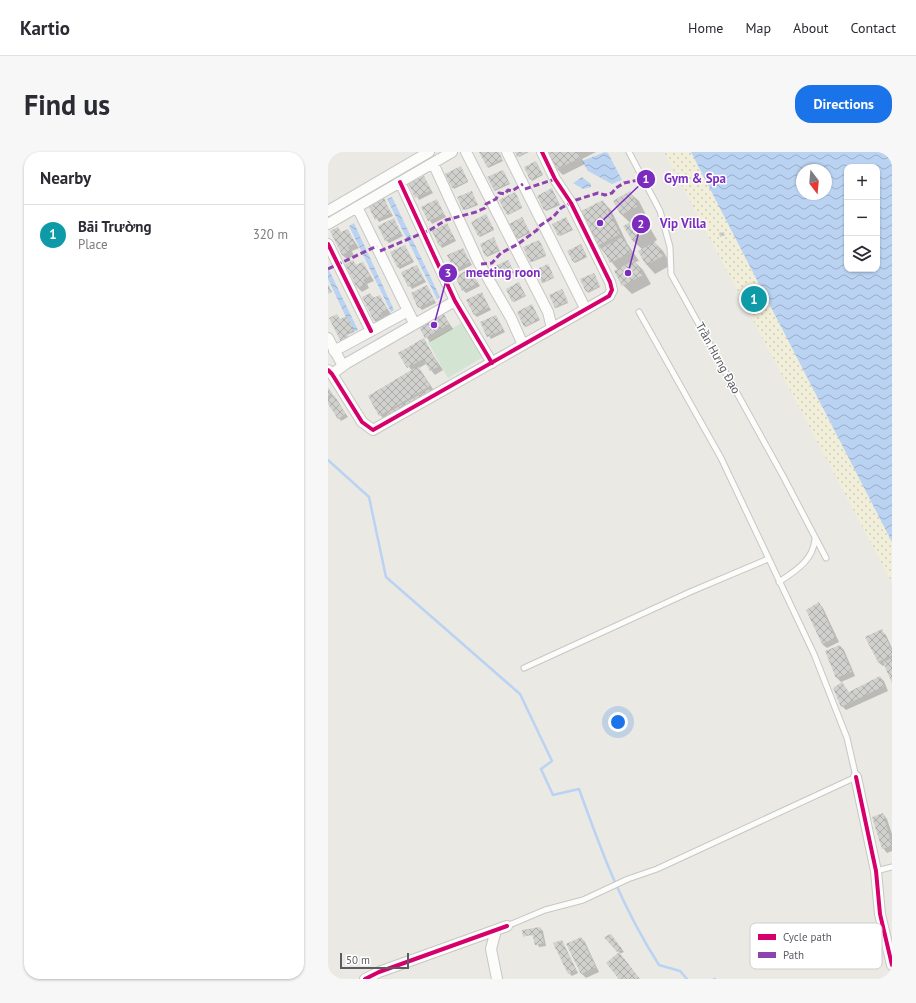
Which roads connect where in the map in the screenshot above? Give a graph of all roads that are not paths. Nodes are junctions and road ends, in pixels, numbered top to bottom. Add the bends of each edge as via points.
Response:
1 (429, 152) edge
2 (452, 152) edge
3 (466, 152) edge
4 (507, 152) edge
5 (542, 152) edge
6 (629, 152) edge
7 (433, 163) junction
8 (400, 182) junction
9 (357, 207) junction
10 (328, 210) edge
11 (328, 224) edge
12 (328, 244) edge
13 (455, 301) junction
14 (586, 308) junction
15 (408, 312) junction
16 (639, 312) dead end
17 (414, 323) junction
18 (552, 328) junction
19 (371, 331) junction
20 (328, 338) edge
21 (523, 345) junction
22 (334, 351) junction
23 (492, 363) junction
24 (343, 366) junction
25 (330, 372) edge
26 (816, 538) junction
27 (826, 558) dead end
28 (768, 560) junction
29 (779, 582) junction
30 (524, 668) dead end
31 (856, 777) junction
32 (892, 867) edge
33 (876, 871) junction
34 (507, 926) joint
35 (496, 930) junction
36 (892, 965) edge
37 (365, 979) edge
38 (497, 979) edge

1 - 10 street
2 - 7 street
3 - 18 street via 548,312
4 - 14 street
5 - 14 street via 555,179 571,203 610,282 612,290 609,296
6 - 26 lane, Trần Hưng Đạo via 660,211 670,247 671,274
7 - 8 street
7 - 21 street via 478,260 511,318
8 - 9 street
8 - 13 street
9 - 11 street
9 - 15 street
12 - 19 street
13 - 17 street
13 - 23 street
14 - 18 street
15 - 17 street
15 - 19 street
16 - 28 lane via 721,458
17 - 24 street
18 - 21 street
19 - 22 street
20 - 22 street
21 - 23 street
22 - 24 street
23 - 25 street via 373,430 362,422
24 - 25 street
26 - 27 lane, Trần Hưng Đạo
26 - 29 lane via 811,555 802,566
28 - 29 lane
28 - 30 lane via 690,592
29 - 31 lane via 836,706
31 - 33 street
31 - 34 lane via 657,869 628,878 582,900 545,910
32 - 33 lane
33 - 36 street via 880,914
34 - 35 street
35 - 37 street via 378,972
35 - 38 street via 491,949

